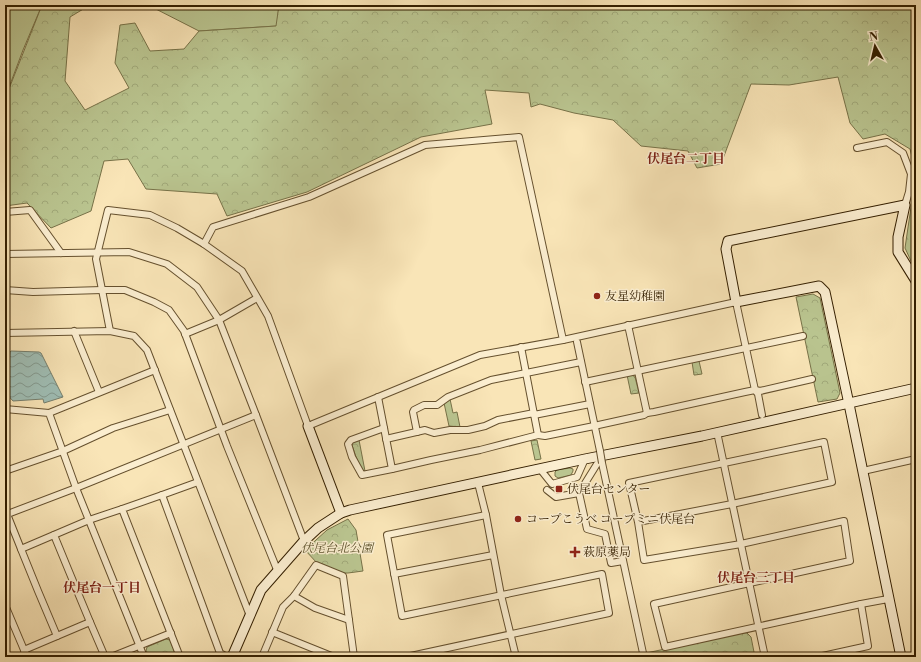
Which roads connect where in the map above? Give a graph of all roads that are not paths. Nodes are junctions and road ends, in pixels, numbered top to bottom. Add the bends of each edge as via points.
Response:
1 (857, 148) dead end
2 (905, 205) junction
3 (5, 212) edge
4 (204, 244) junction
5 (62, 253) junction
6 (98, 253) junction
7 (5, 254) edge
8 (916, 281) edge
9 (5, 290) edge
10 (102, 290) junction
11 (257, 298) junction
12 (736, 302) junction
13 (219, 320) junction
14 (628, 325) junction
15 (74, 331) junction
16 (110, 331) junction
17 (5, 333) edge
18 (186, 334) junction
19 (803, 336) dead end
20 (563, 340) junction
21 (577, 342) dead end
22 (521, 347) junction
23 (746, 348) junction
24 (581, 362) junction
25 (155, 370) junction
26 (638, 371) junction
27 (526, 374) junction
28 (812, 379) dead end
29 (585, 382) junction
30 (916, 388) edge
31 (755, 390) junction
32 (99, 392) junction
33 (378, 397) junction
34 (590, 404) junction
35 (849, 404) junction
36 (5, 410) edge
37 (170, 410) junction
38 (647, 412) junction
39 (50, 413) junction
40 (534, 414) junction
41 (256, 415) junction
42 (762, 415) dead end
43 (308, 426) junction
44 (594, 426) junction
45 (384, 428) junction
46 (221, 429) junction
47 (417, 432) junction
48 (717, 432) junction
49 (538, 435) junction
50 (386, 438) junction
51 (183, 444) junction
52 (63, 451) junction
53 (586, 459) junction
54 (916, 460) edge
55 (600, 464) junction
56 (724, 464) junction
57 (392, 469) junction
58 (540, 469) junction
59 (5, 471) edge
60 (862, 471) junction
61 (198, 482) junction
62 (478, 483) junction
63 (76, 488) junction
64 (547, 490) dead end
65 (579, 493) junction
66 (162, 495) junction
67 (732, 504) junction
68 (122, 509) junction
69 (341, 513) junction
70 (6, 515) edge
71 (486, 515) junction
72 (89, 520) junction
73 (638, 522) junction
74 (54, 535) junction
75 (304, 541) junction
76 (741, 544) junction
77 (21, 549) junction
78 (493, 555) junction
79 (623, 561) junction
80 (278, 572) junction
81 (394, 574) junction
82 (749, 583) junction
83 (501, 594) junction
84 (294, 596) junction
85 (888, 599) junction
86 (861, 604) junction
87 (5, 605) edge
88 (250, 616) junction
89 (349, 620) junction
90 (90, 622) junction
91 (758, 626) junction
92 (272, 632) junction
93 (171, 633) junction
94 (510, 634) junction
95 (57, 636) junction
96 (139, 646) junction
97 (24, 650) junction
98 (643, 652) dead end
99 (27, 657) edge
100 (105, 657) edge
101 (111, 657) edge
102 (144, 657) edge
103 (180, 657) edge
104 (227, 657) edge
105 (232, 657) edge
106 (262, 657) edge
107 (334, 657) edge
108 (354, 657) edge
109 (406, 657) edge
110 (516, 657) edge
111 (765, 657) edge
112 (818, 657) edge
113 (901, 657) edge

1 - 2 street via 887,142 903,153 911,174
2 - 8 street via 898,237 898,252
2 - 12 street via 728,241 726,249
3 - 5 street via 30,210
4 - 6 street via 150,215 108,210
4 - 11 street via 242,271
4 - 20 street via 214,226 308,197 424,145 519,136
5 - 6 street
5 - 7 street
6 - 10 street via 96,258
6 - 13 street via 129,252 168,264 197,287
9 - 10 street
10 - 16 street
10 - 18 street via 125,290 154,302 169,310
11 - 13 street
11 - 43 street via 268,316
12 - 14 street
12 - 23 street
12 - 35 street via 819,286 825,292
13 - 18 street
13 - 41 street
14 - 20 street
14 - 26 street
15 - 16 street
15 - 17 street
15 - 32 street
16 - 25 street via 134,336 147,350
18 - 46 street
19 - 23 street
20 - 22 street
21 - 24 street
22 - 27 street
22 - 33 street via 480,355
23 - 26 street
23 - 31 street
24 - 27 street
24 - 29 street
25 - 32 street
25 - 37 street
26 - 29 street
26 - 38 street
27 - 40 street
27 - 47 street via 491,380 448,397 437,405 424,405 414,410
28 - 31 street
29 - 34 street
30 - 35 street
31 - 38 street
31 - 42 street
32 - 39 street
33 - 43 street
33 - 45 street
34 - 40 street
34 - 44 street
35 - 48 street
35 - 60 street
36 - 39 street
37 - 51 street
37 - 52 street via 113,428
38 - 44 street via 644,415
39 - 52 street
40 - 47 street via 498,420 468,430
40 - 49 street
41 - 46 street
41 - 75 street
43 - 69 street
44 - 49 street via 545,436
44 - 55 street, bridge via 600,450
45 - 50 street
45 - 57 street via 351,440 348,444 362,475
46 - 51 street
46 - 80 street
47 - 50 street
48 - 53 street
48 - 56 street
49 - 57 street
50 - 57 street
51 - 61 street
51 - 63 street
52 - 59 street
52 - 63 street
53 - 58 street
53 - 58 street via 577,477 552,484
54 - 60 street
55 - 65 street
55 - 79 street
56 - 67 street
56 - 67 street via 824,442 832,482
56 - 73 street via 629,483
58 - 62 street
60 - 85 street
61 - 66 street
61 - 88 street
62 - 69 street
62 - 71 street
63 - 70 street
63 - 72 street
64 - 65 street via 556,497
65 - 79 street via 587,529 606,534 611,563
66 - 68 street
66 - 104 street via 220,653
67 - 73 street
67 - 76 street
68 - 72 street
68 - 93 street
69 - 75 street
70 - 77 street
71 - 78 street
71 - 81 street via 387,535
72 - 74 street
72 - 96 street
73 - 76 street via 644,560
74 - 77 street
74 - 90 street
75 - 80 street
76 - 82 street
76 - 82 street via 844,522 850,561
77 - 95 street
78 - 81 street
78 - 83 street
79 - 98 street
80 - 88 street via 261,590
81 - 83 street via 402,616
82 - 91 street
82 - 91 street via 654,604 665,647
83 - 94 street
83 - 94 street via 602,574 609,613
84 - 89 street via 315,608
84 - 89 street via 316,565 343,576
84 - 92 street via 283,607
85 - 86 street
85 - 113 street
86 - 91 street
86 - 112 street via 868,646
87 - 97 street
88 - 105 street
89 - 108 street
90 - 95 street
90 - 100 street
91 - 111 street
92 - 106 street
92 - 107 street
93 - 96 street
93 - 103 street
94 - 109 street
94 - 110 street
95 - 97 street
96 - 101 street
96 - 102 street
97 - 99 street

